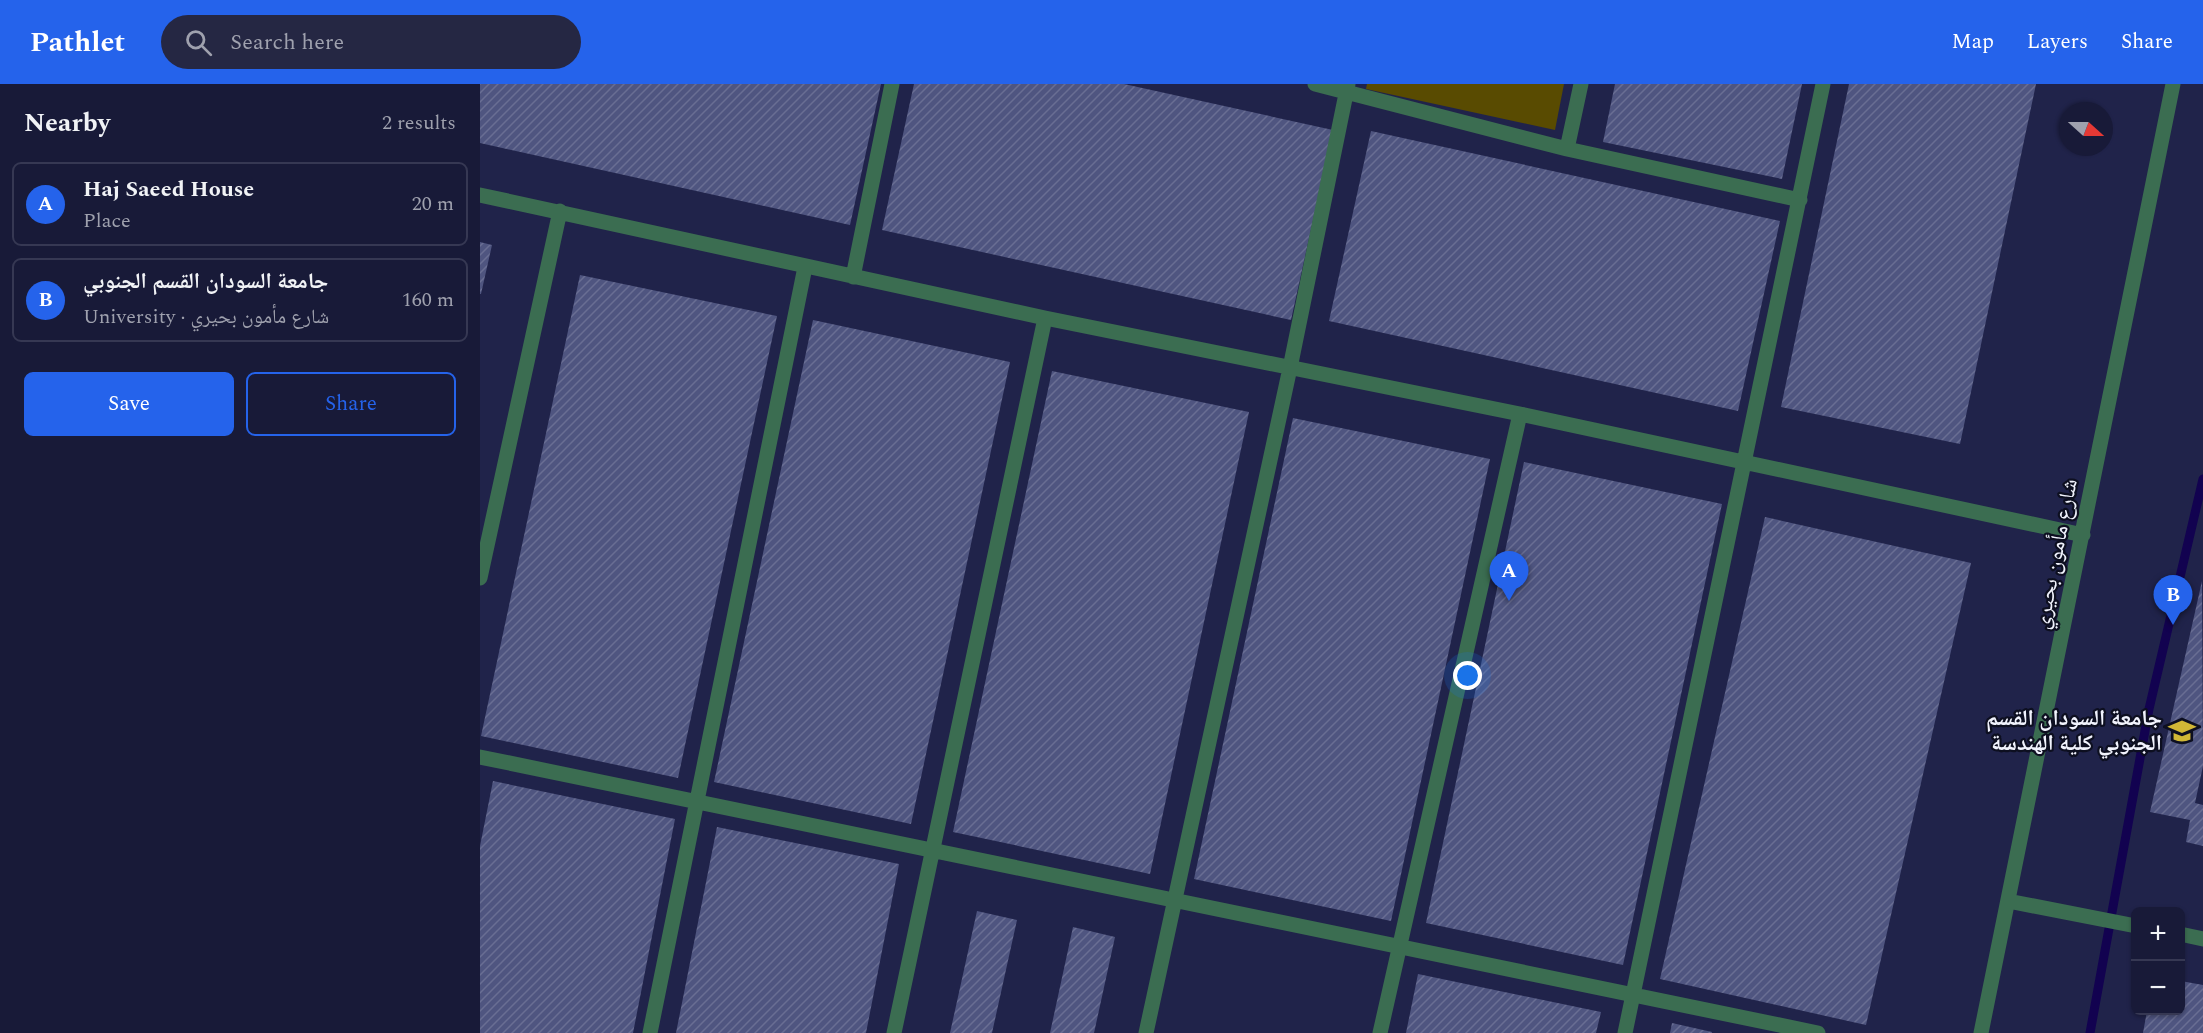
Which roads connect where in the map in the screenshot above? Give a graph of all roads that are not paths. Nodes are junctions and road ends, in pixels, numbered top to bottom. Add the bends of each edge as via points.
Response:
1 (892, 84) edge
2 (1316, 84) edge
3 (1581, 84) edge
4 (1823, 84) edge
5 (2173, 84) edge
6 (1347, 88) edge
7 (1567, 149) junction
8 (480, 195) edge
9 (1800, 200) junction
10 (560, 211) junction
11 (805, 267) junction
12 (853, 277) junction
13 (1045, 318) junction
14 (1290, 368) junction
15 (1520, 414) junction
16 (1743, 461) junction
17 (2083, 535) junction
18 (480, 578) edge
19 (480, 757) edge
20 (696, 801) junction
21 (933, 850) junction
22 (1175, 901) junction
23 (2008, 901) junction
24 (2131, 925) edge
25 (2185, 935) edge
26 (2203, 939) edge
27 (1399, 948) junction
28 (1633, 996) junction
29 (650, 1033) edge
30 (894, 1033) edge
31 (1146, 1033) edge
32 (1380, 1033) edge
33 (1625, 1033) edge
34 (1818, 1033) edge
35 (1981, 1033) edge

1 - 12 street
2 - 6 street
3 - 7 street
4 - 9 street
5 - 17 street, شارع مأمون بحيري
6 - 7 street
6 - 14 street
7 - 9 street
8 - 10 street
9 - 16 street
10 - 11 street
10 - 18 street
11 - 12 street
11 - 20 street
12 - 13 street
13 - 14 street
13 - 21 street
14 - 15 street
14 - 22 street
15 - 16 street
15 - 27 street
16 - 17 street
16 - 28 street
17 - 23 street, شارع مأمون بحيري
19 - 20 street
20 - 21 street
20 - 29 street
21 - 22 street
21 - 30 street
22 - 27 street
22 - 31 street
23 - 24 street
23 - 35 street, شارع مأمون بحيري
25 - 26 street
27 - 28 street
27 - 32 street
28 - 33 street
28 - 34 street

